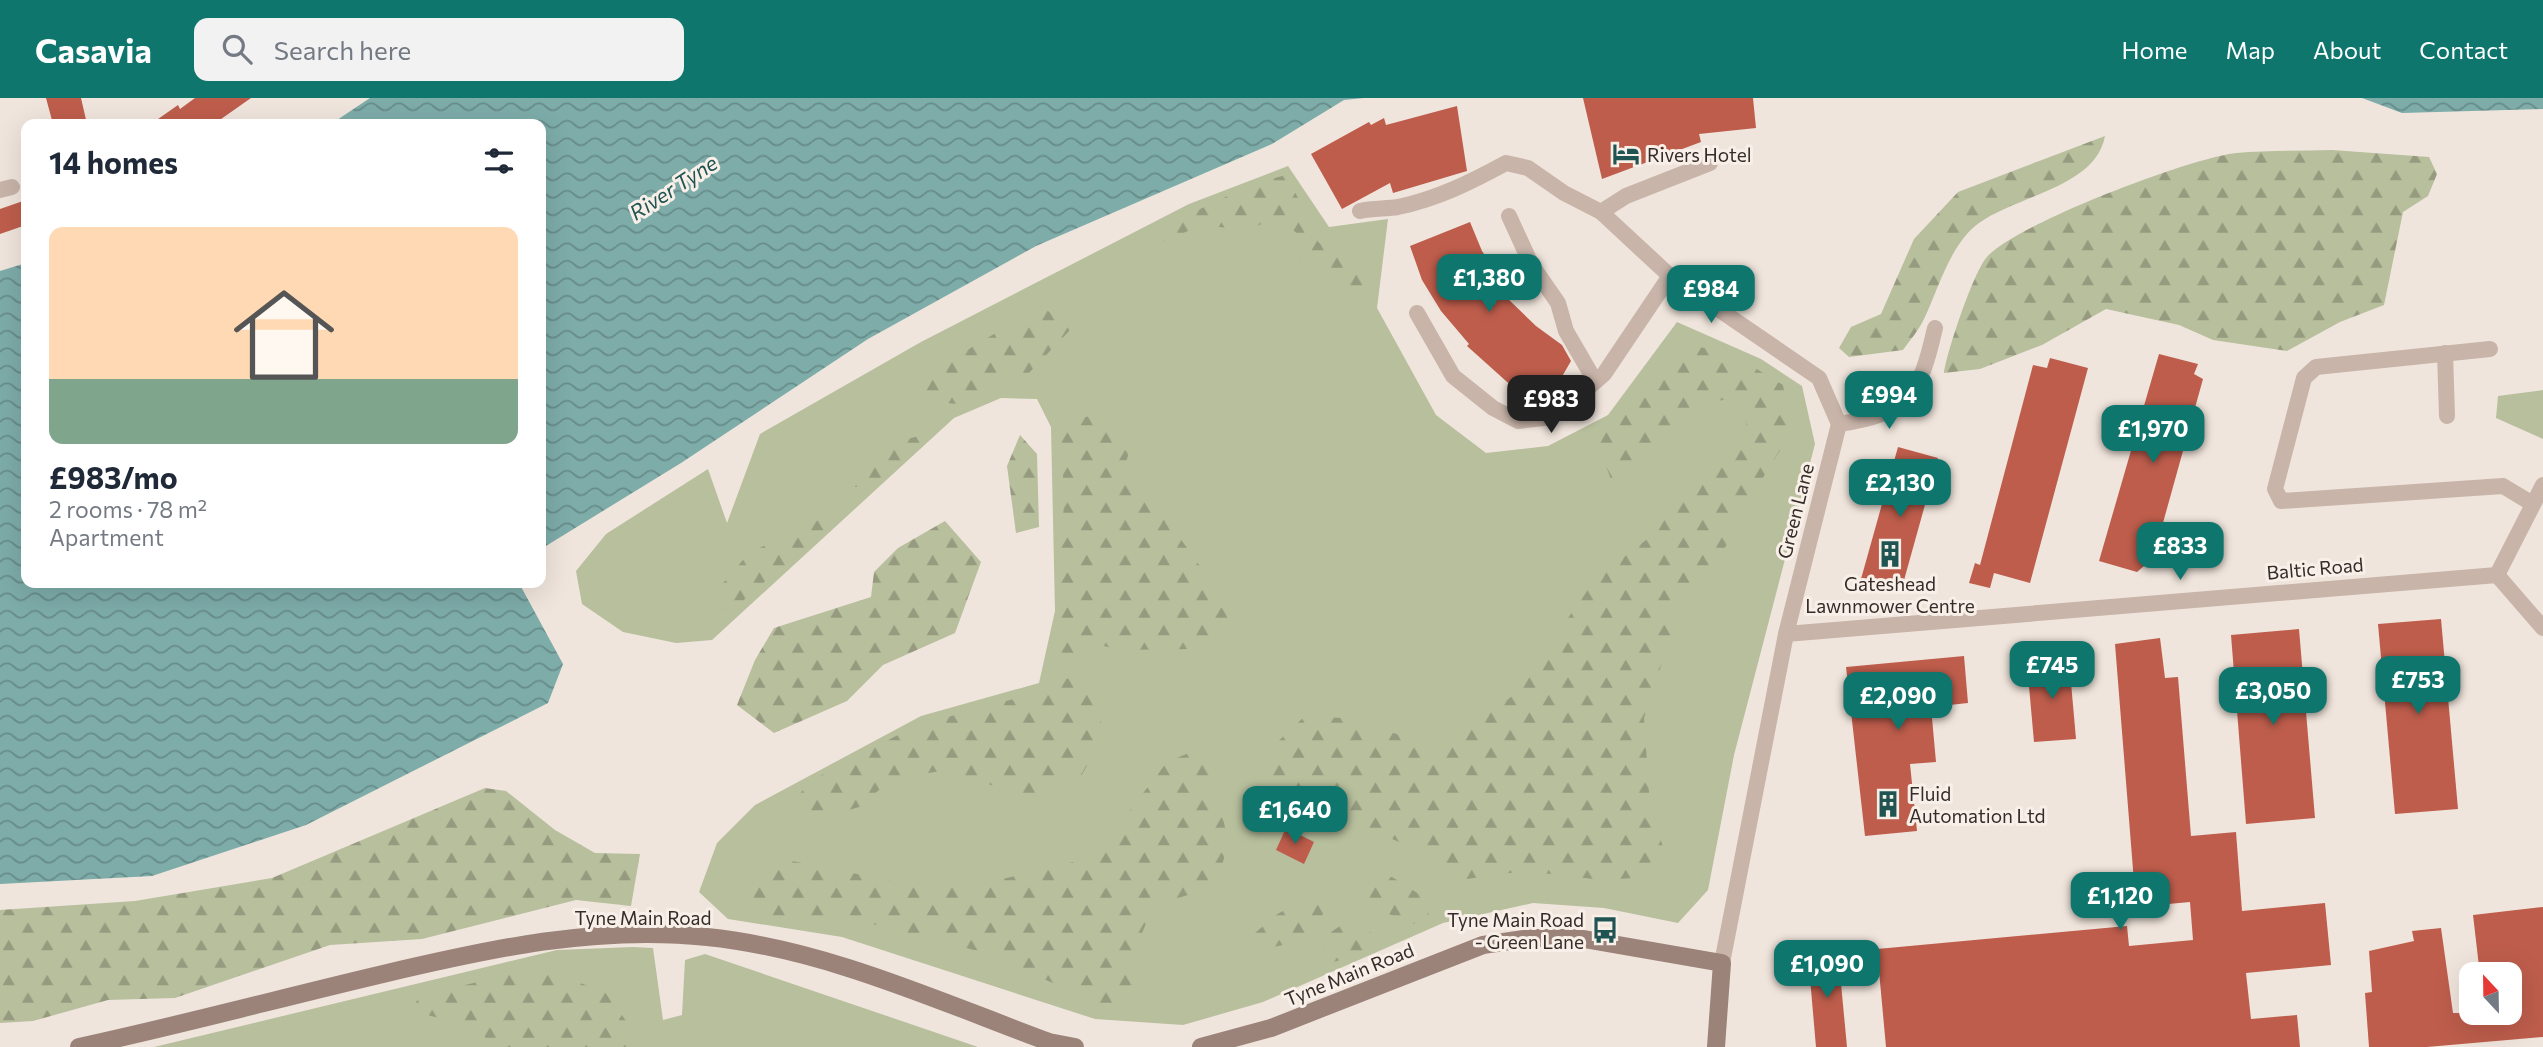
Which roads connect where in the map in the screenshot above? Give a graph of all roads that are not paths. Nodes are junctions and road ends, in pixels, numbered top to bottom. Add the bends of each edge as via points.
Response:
1 (1710, 163) dead end
2 (1360, 211) dead end
3 (1601, 212) junction
4 (1509, 216) dead end
5 (1670, 276) junction
6 (1417, 313) dead end
7 (1935, 328) dead end
8 (2490, 349) dead end
9 (2445, 353) junction
10 (1595, 381) junction
11 (2447, 416) dead end
12 (1839, 424) junction
13 (2543, 485) edge
14 (2533, 504) junction
15 (2497, 575) junction
16 (2543, 628) edge
17 (1786, 634) junction
18 (1722, 963) junction
19 (79, 1047) edge
20 (1075, 1047) edge
21 (1201, 1047) edge
22 (1716, 1047) edge

1 - 3 street via 1626,196
2 - 3 street via 1428,199 1506,163 1528,168
3 - 5 street
4 - 10 street
5 - 10 street
5 - 12 street via 1819,378
6 - 10 street via 1453,376 1493,408 1518,421 1544,418
7 - 12 street via 1917,388 1873,419
8 - 9 street
9 - 11 street
9 - 14 street via 2316,367 2309,372 2276,497 2281,501 2503,486
12 - 17 street, Green Lane
13 - 14 street
14 - 15 street
15 - 16 street
15 - 17 street, Baltic Road
17 - 18 street, Green Lane
18 - 21 street, Tyne Main Road via 1578,938 1530,938 1483,945 1271,1028
18 - 22 street, Green Lane
19 - 20 street, Tyne Main Road via 506,947 579,935 668,934 811,956 1049,1042

